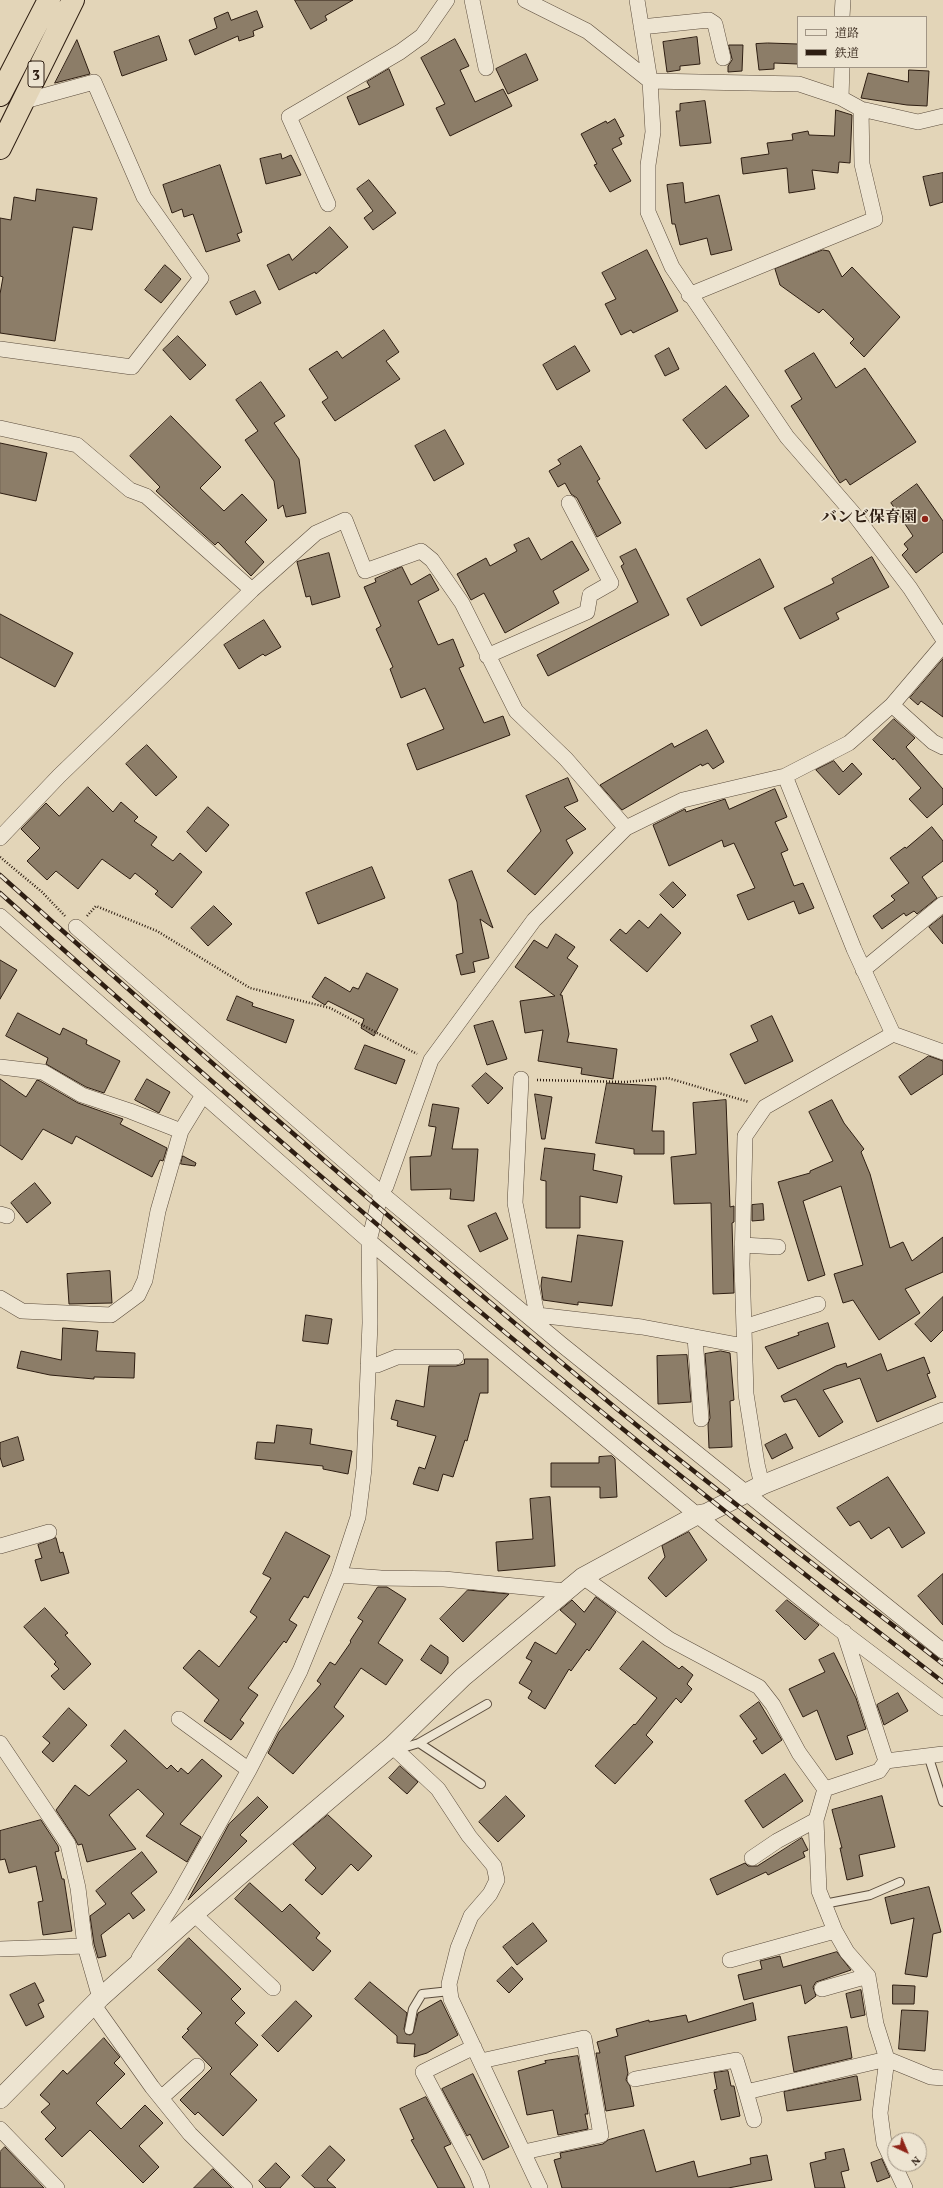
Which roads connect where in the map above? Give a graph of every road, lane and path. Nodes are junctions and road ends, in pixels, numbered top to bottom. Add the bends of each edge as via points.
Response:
1 (49, 0) edge
2 (73, 0) edge
3 (447, 0) edge
4 (472, 0) edge
5 (525, 0) edge
6 (637, 0) edge
7 (843, 0) edge
8 (842, 16) edge
9 (641, 26) junction
10 (723, 58) dead end
11 (486, 68) dead end
12 (842, 68) edge
13 (650, 81) junction
14 (0, 95) edge
15 (841, 98) junction
16 (21, 102) junction
17 (861, 109) junction
18 (943, 116) edge
19 (0, 148) edge
20 (328, 204) dead end
21 (689, 295) junction
22 (0, 349) edge
23 (0, 428) edge
24 (569, 503) dead end
25 (252, 590) junction
26 (941, 648) edge
27 (487, 656) junction
28 (892, 705) junction
29 (943, 747) edge
30 (785, 776) junction
31 (626, 828) junction
32 (0, 838) edge
33 (0, 857) edge
34 (943, 904) edge
35 (0, 916) edge
36 (76, 927) junction
37 (863, 970) junction
38 (893, 1034) junction
39 (943, 1052) edge
40 (431, 1060) junction
41 (0, 1067) edge
42 (520, 1079) joint
43 (203, 1095) junction
44 (765, 1107) junction
45 (181, 1132) junction
46 (381, 1193) junction
47 (368, 1241) junction
48 (742, 1245) junction
49 (778, 1247) dead end
50 (0, 1298) edge
51 (818, 1304) dead end
52 (744, 1327) junction
53 (695, 1337) junction
54 (744, 1346) junction
55 (456, 1358) dead end
56 (373, 1365) junction
57 (943, 1412) edge
58 (701, 1419) dead end
59 (754, 1489) junction
60 (697, 1515) junction
61 (49, 1532) dead end
62 (0, 1546) edge
63 (339, 1575) junction
64 (583, 1577) junction
65 (565, 1592) junction
66 (844, 1632) junction
67 (943, 1651) edge
68 (487, 1704) dead end
69 (943, 1708) edge
70 (179, 1719) dead end
71 (0, 1743) edge
72 (419, 1743) junction
73 (394, 1748) junction
74 (936, 1754) edge
75 (886, 1761) junction
76 (249, 1770) junction
77 (481, 1784) dead end
78 (825, 1789) junction
79 (943, 1802) edge
80 (816, 1820) junction
81 (752, 1858) dead end
82 (900, 1882) dead end
83 (824, 1904) junction
84 (194, 1914) junction
85 (835, 1932) junction
86 (85, 1946) junction
87 (0, 1949) edge
88 (730, 1960) dead end
89 (131, 1971) junction
90 (868, 1976) junction
91 (273, 1988) dead end
92 (822, 1989) dead end
93 (450, 1991) junction
94 (96, 2001) junction
95 (409, 2030) dead end
96 (474, 2047) junction
97 (887, 2059) junction
98 (481, 2061) junction
99 (197, 2066) dead end
100 (943, 2078) edge
101 (635, 2079) dead end
102 (746, 2092) junction
103 (161, 2098) junction
104 (0, 2099) edge
105 (754, 2120) dead end
106 (0, 2129) edge
107 (524, 2152) junction
108 (57, 2188) edge
109 (245, 2188) edge
110 (482, 2188) edge
111 (540, 2188) edge
112 (905, 2188) edge

1 - 14 highway, 3
2 - 16 highway, 3
3 - 20 street via 422,36 400,52 289,118
4 - 11 street
5 - 13 street via 586,31
6 - 9 street
7 - 8 street
9 - 10 street via 709,20 714,24
9 - 13 street
12 - 15 street
13 - 15 street via 799,84
13 - 21 street via 653,132 648,165 648,212 672,267
15 - 17 street
16 - 19 highway, 3
16 - 22 street via 94,82 144,197 201,278 132,367
17 - 18 street via 918,122
17 - 21 street via 862,164 875,219
21 - 26 street via 787,437 853,513 910,588
23 - 25 street via 77,445 130,490 146,496
24 - 27 street via 611,583 590,595 587,612
25 - 27 street via 316,533 345,520 365,571 421,551 432,560 462,603
25 - 32 street via 59,776
26 - 28 street
27 - 31 street via 516,711 566,759
28 - 29 street via 933,742
28 - 30 street via 849,743
30 - 31 street via 683,800
30 - 37 street
31 - 40 street via 534,920
33 - 36 path via 42,892
34 - 37 street
35 - 43 street
36 - 40 path via 96,906 157,931 250,988 330,1008
36 - 46 street
37 - 38 street
38 - 39 street
38 - 44 street
40 - 46 street via 386,1186
41 - 45 street via 43,1072 82,1095
42 - 44 path via 626,1082 668,1078
42 - 53 street via 515,1203 537,1315 642,1327
43 - 45 street
43 - 47 street
44 - 48 street via 745,1136
45 - 50 street via 158,1211 145,1280 138,1295 111,1315 22,1311
46 - 47 street
46 - 59 street via 561,1344
47 - 56 street
47 - 60 street
48 - 49 street
48 - 52 street
51 - 52 street
52 - 54 street
53 - 54 street
53 - 58 street
54 - 59 street via 746,1394 757,1464
55 - 56 street via 396,1357
56 - 63 street via 358,1517
57 - 59 street
59 - 60 street via 707,1513
59 - 67 street
60 - 64 street
60 - 66 street
61 - 62 street
63 - 65 street via 444,1579
63 - 76 street via 300,1671
64 - 65 street
64 - 78 street via 669,1639 759,1687 773,1705 799,1753
65 - 73 street via 463,1678
66 - 69 street
66 - 75 street
68 - 72 lane
70 - 76 street
71 - 86 street via 68,1844 78,1888
72 - 73 lane
72 - 77 lane
73 - 84 street
73 - 93 street via 438,1789 469,1836 494,1866 497,1880 490,1894 471,1916 458,1948 449,1984
74 - 75 street
74 - 79 lane
75 - 78 street via 879,1771
76 - 89 street via 178,1896
78 - 80 street
80 - 81 street
80 - 83 street via 819,1891
82 - 83 lane via 870,1896
83 - 85 street
84 - 89 street
84 - 91 street
85 - 88 street
85 - 90 street via 847,1952
86 - 87 street
86 - 94 street
89 - 94 street
90 - 92 street
90 - 97 street via 876,2024
93 - 95 lane via 422,1994 413,2009
93 - 96 street via 451,1999
94 - 103 street
94 - 104 street
96 - 98 street
96 - 110 street via 423,2072
97 - 100 street via 931,2077
97 - 102 street
97 - 112 street via 880,2113 884,2142
98 - 107 street
98 - 107 street via 584,2038 601,2135
99 - 103 street
101 - 102 street via 736,2060
102 - 105 street
103 - 109 street via 190,2134
106 - 108 street
107 - 111 street

